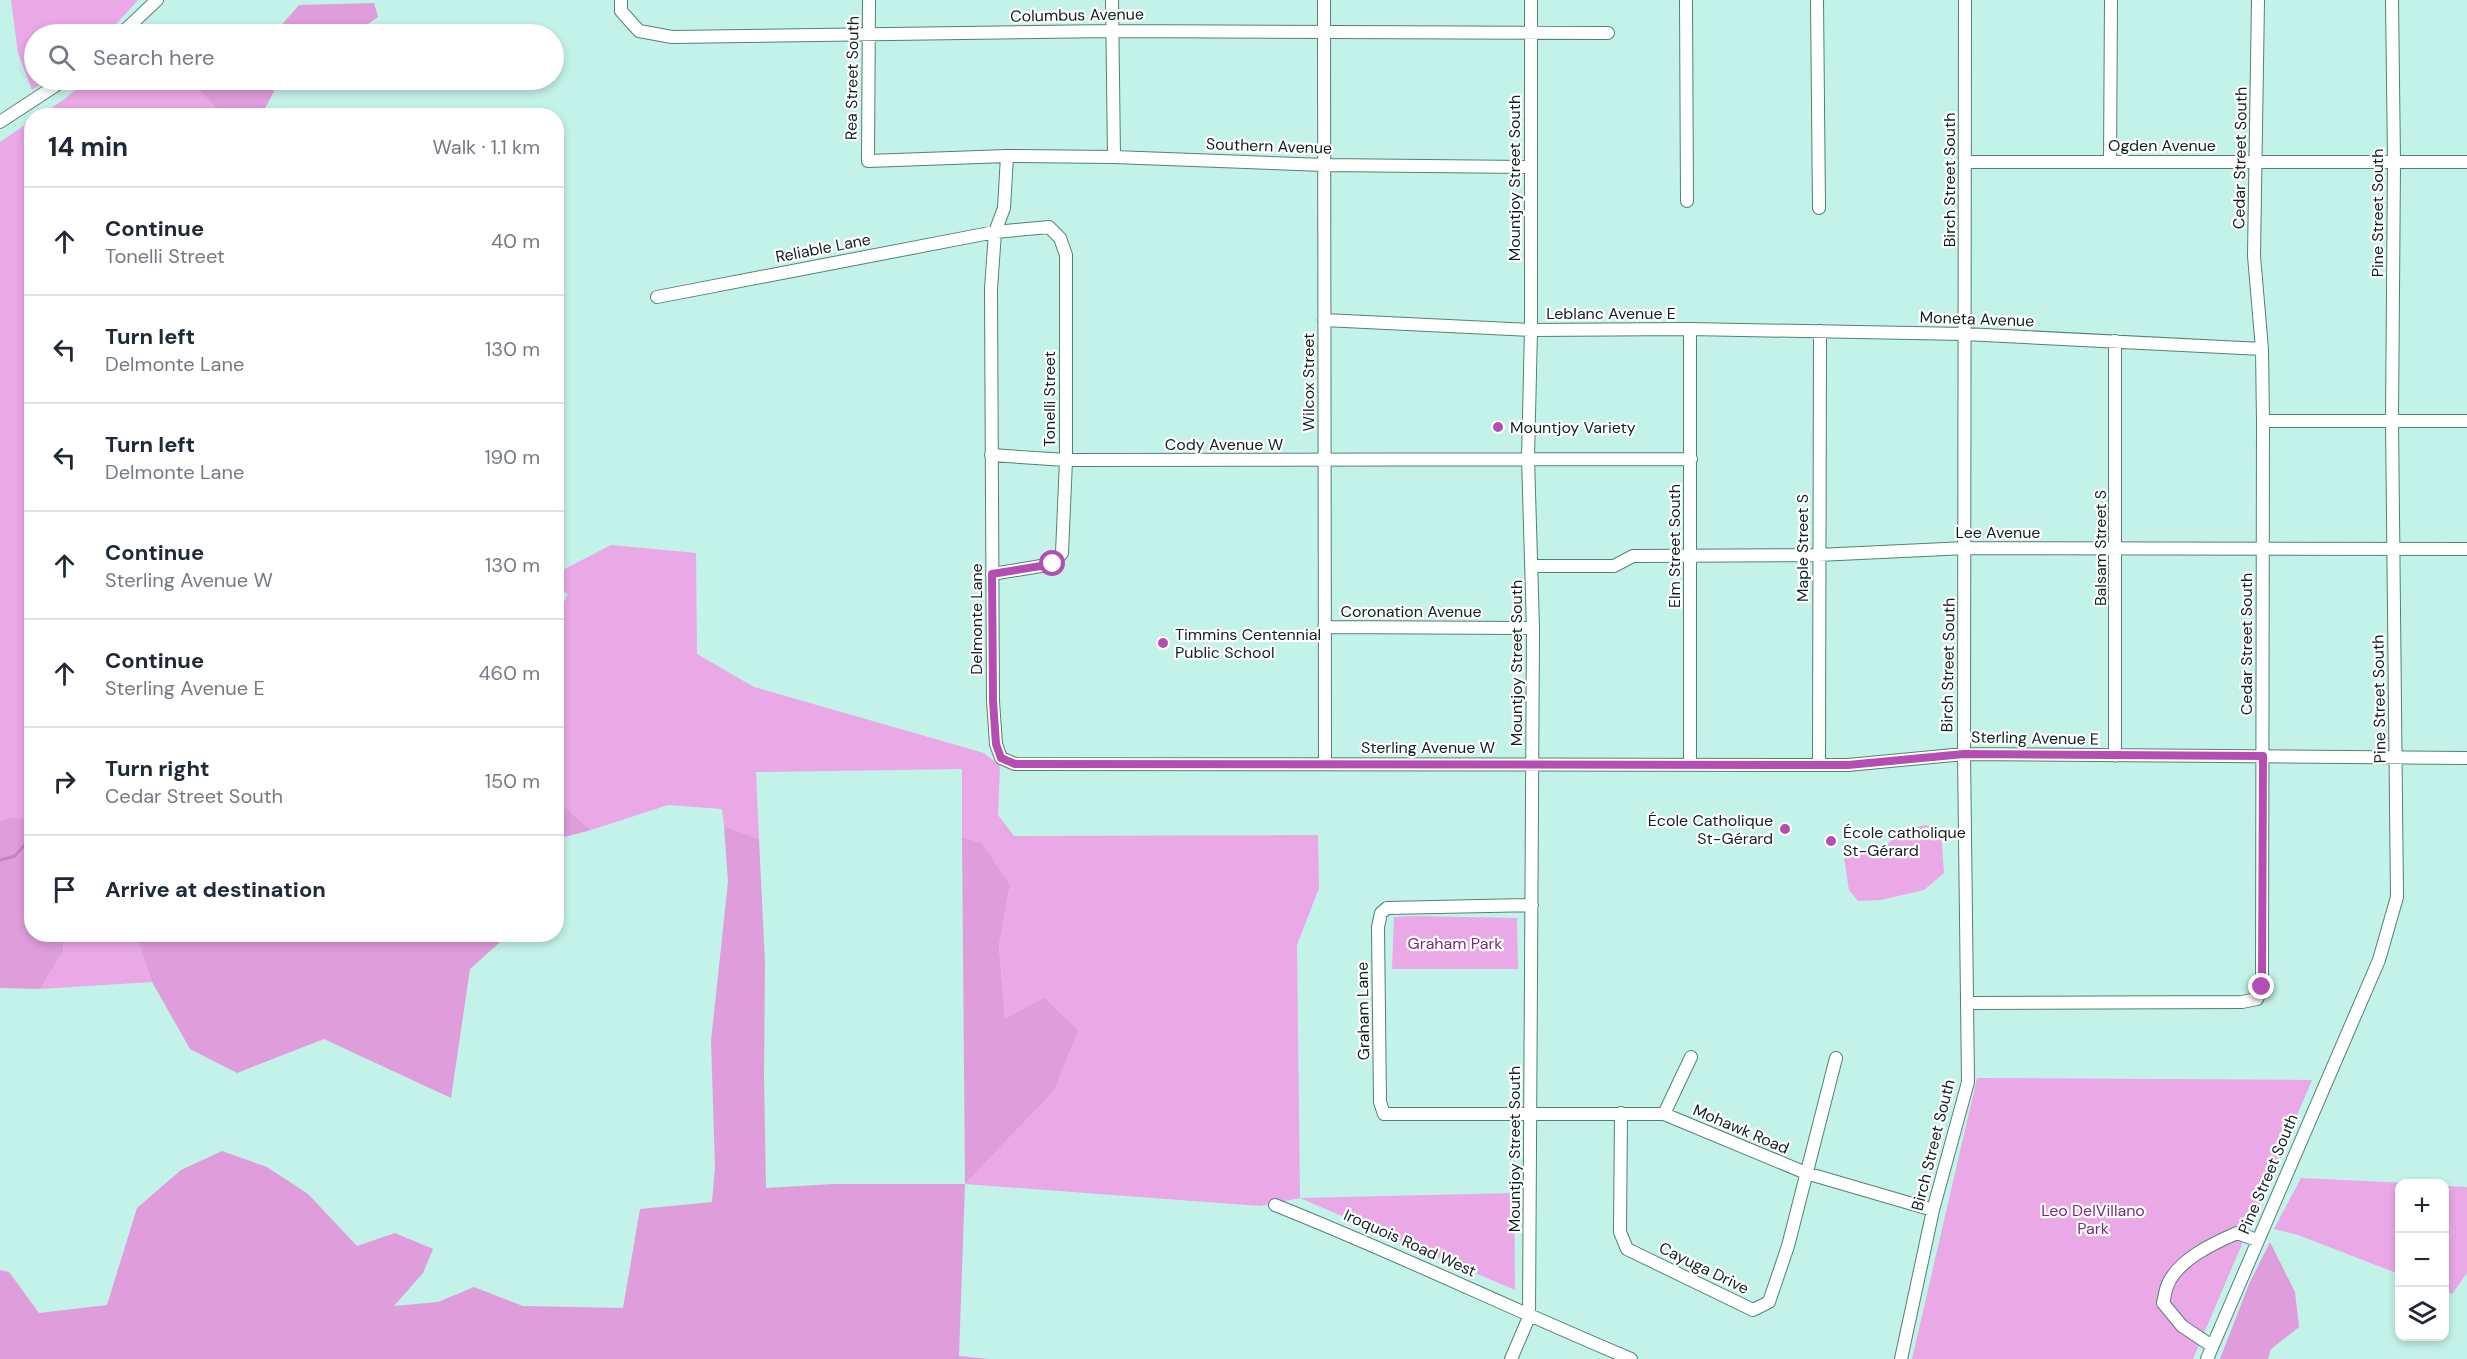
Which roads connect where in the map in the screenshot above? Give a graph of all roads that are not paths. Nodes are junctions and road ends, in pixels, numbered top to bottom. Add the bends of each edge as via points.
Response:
1 (158, 0) edge
2 (621, 0) edge
3 (869, 0) edge
4 (1112, 0) edge
5 (1324, 0) edge
6 (1531, 0) edge
7 (1686, 0) edge
8 (1816, 0) edge
9 (1965, 0) edge
10 (2111, 0) edge
11 (2258, 0) edge
12 (2392, 0) edge
13 (132, 24) edge
14 (1113, 31) junction
15 (1324, 31) junction
16 (1531, 33) junction
17 (1608, 33) dead end
18 (870, 34) junction
19 (50, 90) edge
20 (0, 122) edge
21 (1007, 156) junction
22 (1114, 157) junction
23 (2257, 161) junction
24 (2394, 161) junction
25 (1966, 162) junction
26 (2110, 162) junction
27 (2467, 162) edge
28 (1324, 165) junction
29 (1530, 167) junction
30 (1687, 201) dead end
31 (1819, 208) dead end
32 (995, 231) junction
33 (657, 297) dead end
34 (1324, 320) junction
35 (1690, 329) junction
36 (1531, 330) junction
37 (1820, 331) junction
38 (1965, 334) junction
39 (2115, 341) junction
40 (2262, 349) junction
41 (2392, 420) junction
42 (2263, 421) junction
43 (2467, 421) edge
44 (991, 455) junction
45 (1528, 458) junction
46 (1691, 459) junction
47 (1066, 460) junction
48 (1324, 460) junction
49 (1966, 548) junction
50 (2117, 548) junction
51 (2263, 548) junction
52 (2394, 549) junction
53 (2467, 549) edge
54 (1690, 554) junction
55 (1818, 555) junction
56 (1532, 566) junction
57 (992, 574) junction
58 (1324, 627) junction
59 (1533, 628) junction
60 (1964, 754) junction
61 (2115, 756) junction
62 (2263, 756) junction
63 (2396, 758) junction
64 (2467, 758) edge
65 (1690, 763) junction
66 (1324, 764) junction
67 (1532, 764) junction
68 (1819, 764) junction
69 (1532, 905) junction
70 (1968, 1003) junction
71 (1690, 1057) dead end
72 (1836, 1058) dead end
73 (1531, 1113) junction
74 (1621, 1113) junction
75 (1664, 1114) junction
76 (1806, 1173) junction
77 (1275, 1205) dead end
78 (1933, 1210) junction
79 (2257, 1240) junction
80 (1529, 1317) junction
81 (2212, 1346) junction
82 (1511, 1359) edge
83 (1631, 1359) edge
84 (1901, 1359) edge
85 (2207, 1359) edge

1 - 13 street
2 - 18 street, Columbus Avenue via 621,11 639,31 672,37
3 - 18 street, Rea Street South
4 - 14 street
5 - 15 street, Wilcox Street
6 - 16 street, Mountjoy Street South
7 - 30 street
8 - 31 street
9 - 25 street, Birch Street South
10 - 26 street
11 - 23 street, Cedar Street South
12 - 24 street, Pine Street South
14 - 15 street, Columbus Avenue
14 - 18 street, Columbus Avenue
14 - 22 street
15 - 16 street, Columbus Avenue
15 - 28 street, Wilcox Street
16 - 17 street, Columbus Avenue
16 - 29 street, Mountjoy Street South
18 - 21 street, Rea Street South via 868,161
19 - 20 street
21 - 22 street, Southern Avenue
21 - 32 street, Delmonte Lane via 1004,208
22 - 28 street, Southern Avenue
23 - 24 street, Ogden Avenue
23 - 26 street, Ogden Avenue
23 - 40 street, Cedar Street South via 2254,256
24 - 27 street, Ogden Avenue
24 - 41 street, Pine Street South
25 - 26 street, Ogden Avenue
25 - 38 street, Birch Street South
28 - 29 street, Southern Avenue
28 - 34 street, Wilcox Street
29 - 36 street, Mountjoy Street South
32 - 33 street, Reliable Lane
32 - 44 street, Delmonte Lane
32 - 47 street, Tonelli Street via 1049,227 1060,238 1066,255
34 - 36 street, Leblanc Avenue E
34 - 48 street, Wilcox Street
35 - 36 street, Leblanc Avenue E
35 - 37 street, Moneta Avenue
35 - 46 street, Elm Street South
36 - 45 street, Mountjoy Street South
37 - 38 street, Moneta Avenue
37 - 55 street, Maple Street S
38 - 39 street, Moneta Avenue
38 - 49 street, Birch Street South
39 - 40 street, Moneta Avenue
39 - 50 street, Balsam Street S
40 - 42 street, Cedar Street South
41 - 42 street
41 - 43 street
41 - 52 street, Pine Street South
42 - 51 street, Cedar Street South
44 - 47 street, Cody Avenue W
44 - 57 street, Delmonte Lane
45 - 46 street, Cody Avenue W
45 - 48 street, Cody Avenue W
45 - 56 street, Mountjoy Street South
46 - 54 street, Elm Street South
47 - 48 street, Cody Avenue W
47 - 57 street, Tonelli Street via 1062,553 1053,564
48 - 58 street, Wilcox Street
49 - 50 street, Lee Avenue
49 - 55 street, Lee Avenue
49 - 60 street, Birch Street South
50 - 51 street, Lee Avenue
50 - 61 street, Balsam Street S
51 - 52 street, Lee Avenue
51 - 62 street, Cedar Street South
52 - 53 street, Lee Avenue
52 - 63 street, Pine Street South
54 - 55 street, Lee Avenue
54 - 56 street, Lee Avenue via 1634,556 1614,566
54 - 65 street, Elm Street South
55 - 68 street, Maple Street S
56 - 59 street, Mountjoy Street South
57 - 66 street, Delmonte Lane via 993,701 996,744 1001,758 1015,764
58 - 59 street, Coronation Avenue
58 - 66 street, Wilcox Street
59 - 67 street, Mountjoy Street South
60 - 61 street, Sterling Avenue E
60 - 68 street, Sterling Avenue E
60 - 70 street, Birch Street South
61 - 62 street, Sterling Avenue E
62 - 63 street, Sterling Avenue E
62 - 70 street, Cedar Street South via 2262,987 2257,999
63 - 64 street, Sterling Avenue E
63 - 79 street, Pine Street South via 2397,897 2389,928 2379,960
65 - 67 street, Sterling Avenue E
65 - 68 street, Sterling Avenue E
66 - 67 street, Sterling Avenue W
67 - 69 street, Mountjoy Street South
69 - 73 street, Mountjoy Street South
69 - 73 street, Graham Lane via 1388,908 1381,913 1378,927 1380,1102 1384,1114
70 - 78 street, Birch Street South via 1968,1082
71 - 75 street
72 - 76 street
73 - 74 street, Mohawk Road
73 - 80 street, Mountjoy Street South
74 - 75 street, Mohawk Road
74 - 76 street, Cayuga Drive via 1620,1232 1628,1249 1753,1310 1769,1302
75 - 76 street, Mohawk Road
76 - 78 street, Mohawk Road
77 - 80 street, Iroquois Road West via 1351,1235
78 - 84 street, Birch Street South
79 - 81 street, Pine Street South
79 - 81 street via 2237,1233 2210,1245 2186,1262 2168,1283 2163,1303 2182,1326
80 - 82 street, Mountjoy Street South
80 - 83 street, Iroquois Road West
81 - 85 street, Pine Street South

